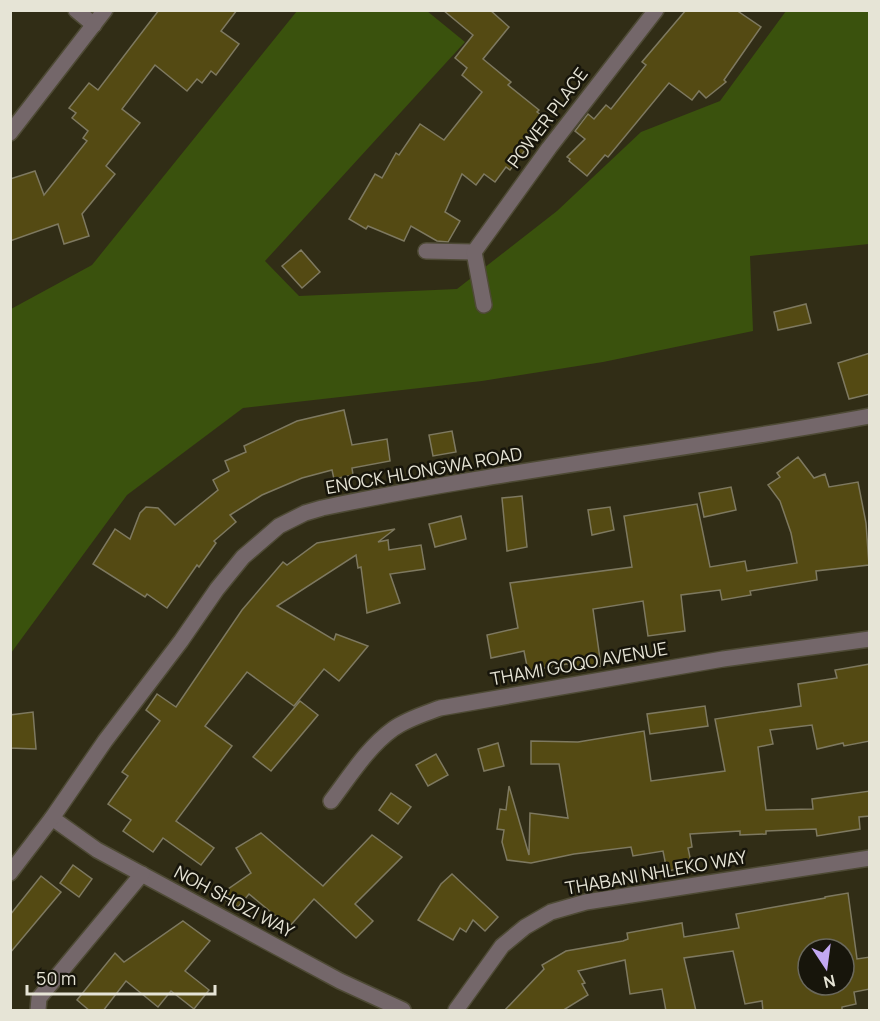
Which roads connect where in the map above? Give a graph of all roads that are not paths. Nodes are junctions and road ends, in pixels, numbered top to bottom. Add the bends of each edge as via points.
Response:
1 (76, 10) edge
2 (105, 10) edge
3 (656, 10) edge
4 (94, 25) junction
5 (10, 133) edge
6 (426, 251) dead end
7 (474, 252) junction
8 (484, 305) dead end
9 (870, 416) edge
10 (870, 639) edge
11 (331, 801) dead end
12 (52, 818) junction
13 (870, 858) edge
14 (10, 873) edge
15 (142, 874) junction
16 (38, 1011) edge
17 (403, 1011) edge
18 (456, 1011) edge

1 - 4 street
2 - 4 street
3 - 7 street, POWER PLACE
4 - 5 street
6 - 7 street
7 - 8 street
9 - 12 street, ENOCK HLONGWA ROAD via 770,435 427,486 322,508 279,526 243,557 217,589
10 - 11 street, THAMI GOQO AVENUE via 723,659 440,708 393,729
12 - 14 street, ENOCK HLONGWA ROAD
12 - 15 street, NOH SHOZI WAY via 97,850
13 - 18 street, THABANI NHLEKO WAY via 586,902 551,912 502,946
15 - 16 street via 39,998
15 - 17 street, NOH SHOZI WAY

